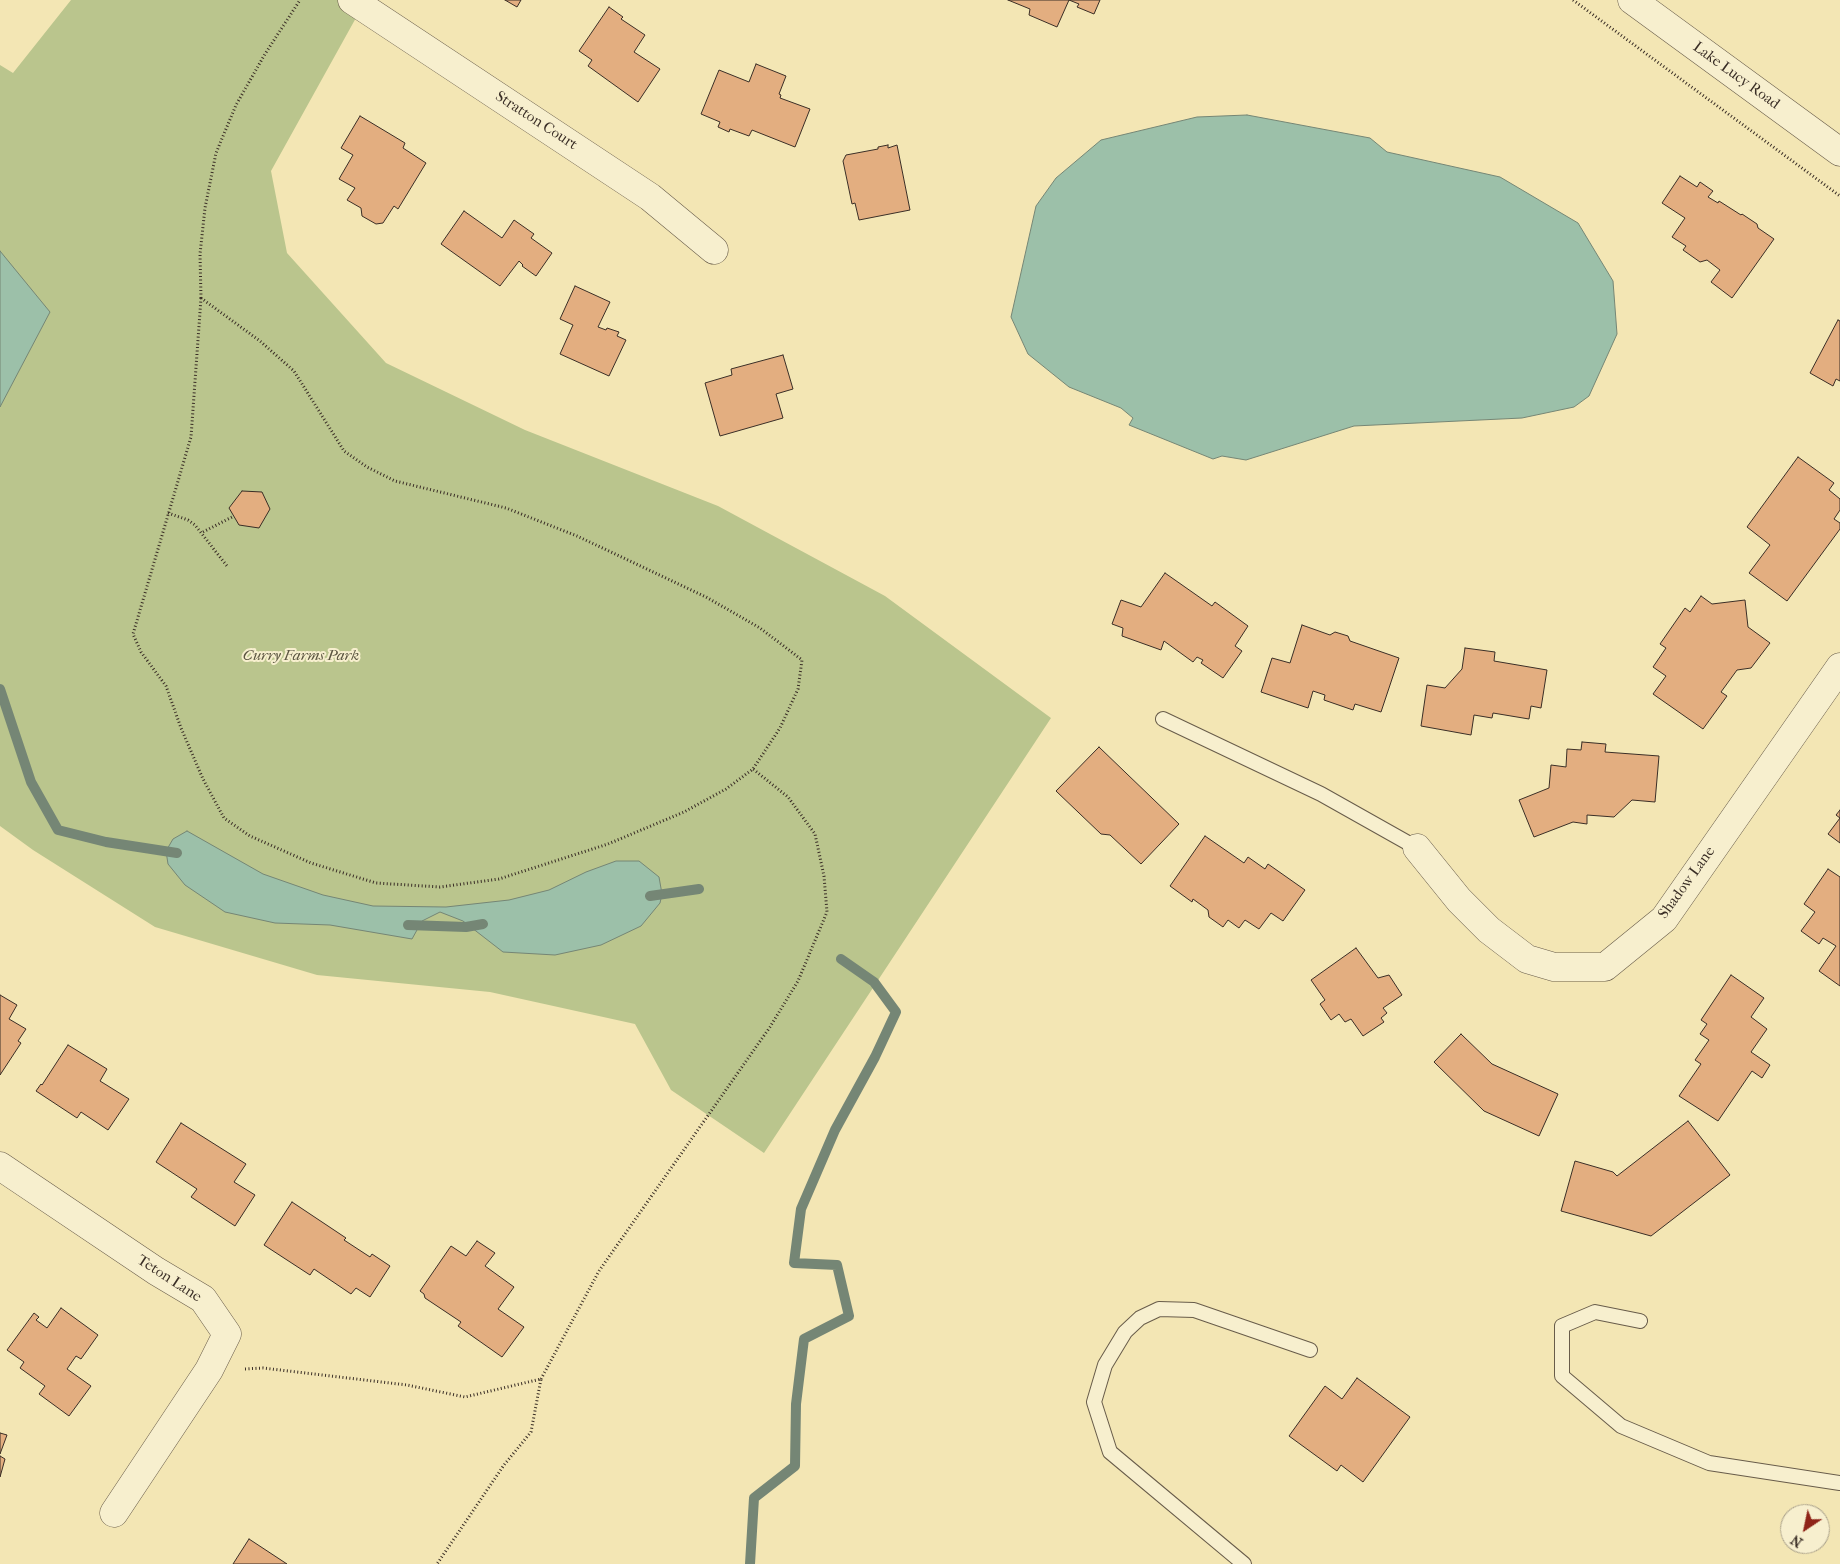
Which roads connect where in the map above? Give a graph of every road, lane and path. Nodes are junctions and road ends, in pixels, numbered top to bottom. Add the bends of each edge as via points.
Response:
1 (300, 0) edge
2 (352, 0) edge
3 (1573, 0) edge
4 (1632, 0) edge
5 (1840, 152) edge
6 (1840, 196) edge
7 (714, 250) dead end
8 (201, 298) junction
9 (168, 513) junction
10 (234, 516) dead end
11 (203, 532) junction
12 (227, 566) dead end
13 (1840, 667) edge
14 (1163, 719) dead end
15 (753, 769) junction
16 (1417, 848) joint
17 (0, 1166) edge
18 (1640, 1321) dead end
19 (1310, 1350) dead end
20 (208, 1370) junction
21 (541, 1379) junction
22 (1840, 1483) edge
23 (114, 1513) dead end
24 (437, 1564) edge
25 (1244, 1564) edge

1 - 8 path via 236,105 216,153 200,254
2 - 7 street, Stratton Court via 650,197
3 - 6 path
4 - 5 street, Lake Lucy Road
8 - 9 path via 191,437
8 - 15 path via 260,341 294,371 344,451 367,467 395,481 506,508 577,536 706,597 760,628 802,660 798,689 780,728
9 - 11 path via 188,520
9 - 15 path via 133,634 141,652 166,686 203,780 224,818 250,836 311,863 376,883 440,887 499,879 608,844 684,812 726,789
10 - 11 path
11 - 12 path
13 - 16 street, Shadow Lane via 1664,919 1605,967 1554,967 1526,959 1489,930 1459,900
14 - 16 lane via 1321,794
15 - 21 path via 788,797 815,834 824,876 827,912 798,981 775,1019 599,1271
17 - 20 street, Teton Lane via 203,1299 227,1334
18 - 22 lane via 1595,1312 1562,1326 1562,1376 1621,1426 1709,1463
19 - 25 lane via 1194,1310 1159,1309 1140,1318 1125,1332 1105,1365 1094,1402 1110,1452
20 - 21 path via 263,1368 407,1385 465,1397
20 - 23 street, Teton Lane
21 - 24 path via 531,1432 504,1465

